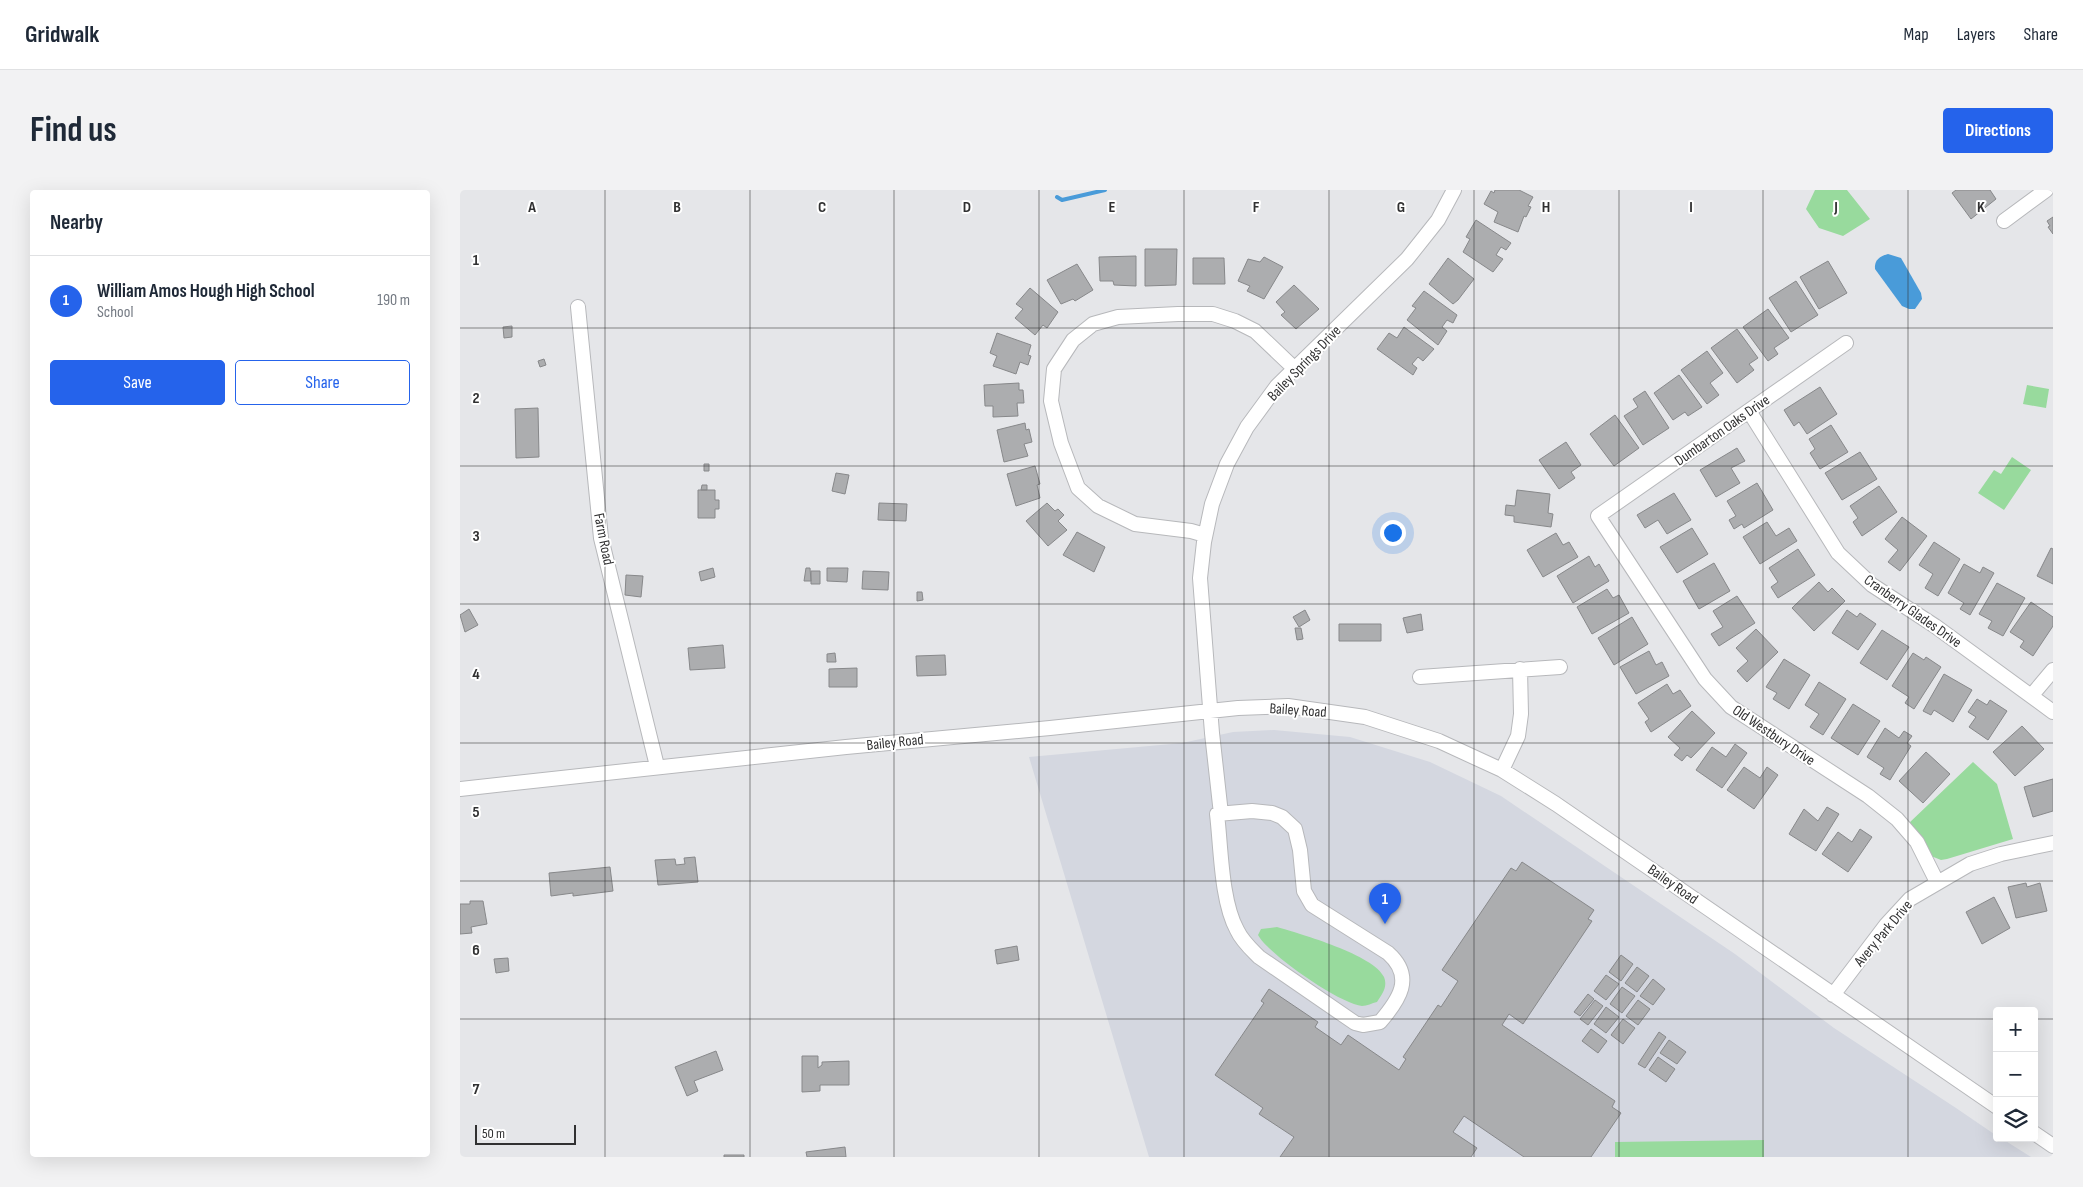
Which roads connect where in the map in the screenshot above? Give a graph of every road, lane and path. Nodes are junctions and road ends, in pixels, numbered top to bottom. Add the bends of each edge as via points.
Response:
1 (1454, 190) edge
2 (2046, 190) edge
3 (2004, 221) dead end
4 (578, 307) dead end
5 (1846, 343) dead end
6 (1296, 370) junction
7 (1749, 411) junction
8 (1598, 516) joint
9 (1206, 535) junction
10 (1560, 666) dead end
11 (1520, 670) junction
12 (2053, 670) edge
13 (1420, 677) dead end
14 (2032, 695) junction
15 (1210, 712) junction
16 (2053, 712) edge
17 (657, 766) junction
18 (1502, 770) junction
19 (460, 789) edge
20 (1221, 814) junction
21 (2053, 844) edge
22 (1937, 882) junction
23 (1834, 995) junction
24 (1993, 1104) edge
25 (2038, 1136) edge
26 (2053, 1146) edge

1 - 6 street, Bailey Springs Drive via 1438,220 1407,259
2 - 3 street
4 - 17 street, Farm Road via 601,538
5 - 7 street, Dumbarton Oaks Drive
6 - 9 street, Bailey Springs Drive via 1272,393 1227,464 1212,504
6 - 9 street via 1255,331 1213,314 1118,317 1093,324 1073,340 1054,369 1051,401 1061,443 1078,488 1098,506 1135,524
7 - 8 street, Dumbarton Oaks Drive
7 - 14 street, Cranberry Glades Drive via 1838,553 1872,585
8 - 22 street, Old Westbury Drive via 1712,686 1731,707 1868,796 1897,820 1917,842
9 - 15 street, Bailey Springs Drive via 1200,578
10 - 11 street
11 - 13 street
11 - 18 street via 1518,736
12 - 14 street
14 - 16 street, Cranberry Glades Drive
15 - 17 street, Bailey Road
15 - 18 street, Bailey Road via 1288,706 1365,717 1440,741
15 - 20 street, Bailey Springs Drive
17 - 19 street, Bailey Road
18 - 23 street, Bailey Road
20 - 20 street, Bailey Springs Drive via 1218,814 1229,910 1246,944 1259,957 1355,1023 1380,1022 1402,989 1402,972 1398,963 1307,899 1298,836 1282,817 1263,812
21 - 22 street, Avery Park Drive via 1970,864
22 - 23 street, Avery Park Drive via 1910,899 1886,925
23 - 24 street, Bailey Road
25 - 26 street

